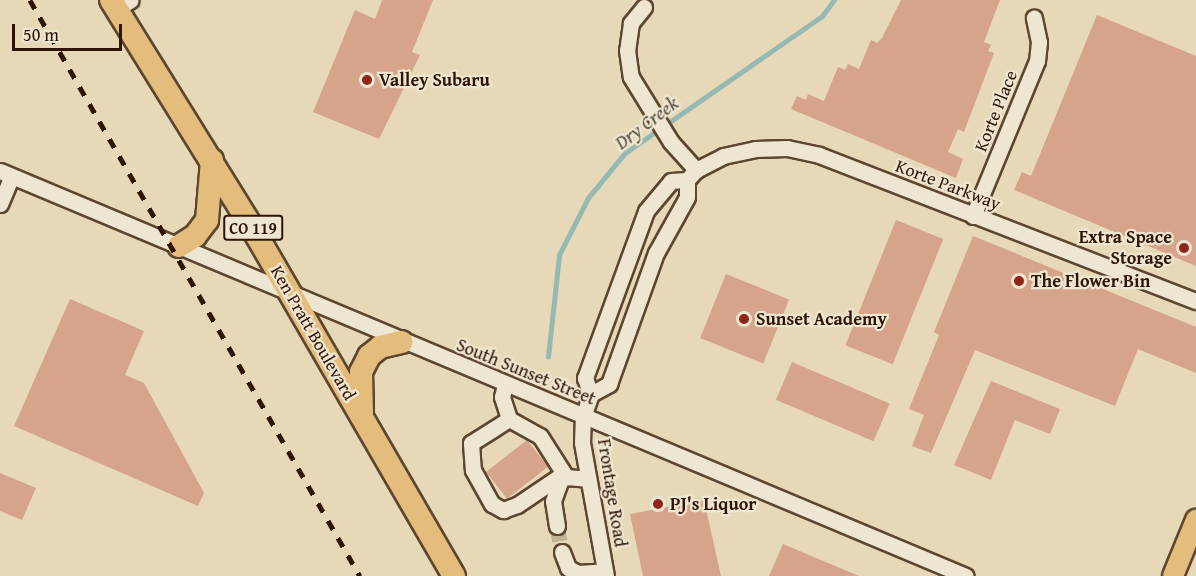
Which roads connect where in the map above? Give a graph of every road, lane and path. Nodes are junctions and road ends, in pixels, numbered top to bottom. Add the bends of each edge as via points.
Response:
1 (120, 3) edge
2 (644, 7) dead end
3 (1034, 18) dead end
4 (212, 160) junction
5 (6, 173) edge
6 (691, 175) junction
7 (71, 201) junction
8 (0, 204) edge
9 (973, 216) junction
10 (146, 233) dead end
11 (179, 246) junction
12 (293, 296) junction
13 (1196, 301) edge
14 (401, 342) junction
15 (505, 385) junction
16 (591, 394) junction
17 (583, 417) junction
18 (509, 418) junction
19 (363, 421) junction
20 (563, 474) junction
21 (587, 479) junction
22 (1196, 520) edge
23 (557, 526) tunnel mouth
24 (562, 552) tunnel mouth
25 (606, 573) edge
26 (454, 576) edge
27 (966, 576) edge
28 (1173, 576) edge

1 - 4 highway, Ken Pratt Boulevard / CO 119
2 - 6 street via 631,23 627,50 631,77
3 - 9 street, Korte Place via 1039,42 1037,62
4 - 11 highway via 207,220 195,236
4 - 12 highway, Ken Pratt Boulevard / CO 119
5 - 7 street, South Sunset Street
5 - 8 street
6 - 9 street, Korte Parkway via 723,156 754,149 787,148 819,155
6 - 16 street, Korte Parkway via 687,197 656,253 609,384
6 - 16 street, Korte Parkway via 671,181 646,211 591,357 585,378
7 - 10 street, South Sunset Street
7 - 11 street, South Sunset Street
9 - 13 street, Korte Parkway
11 - 12 street, South Sunset Street
12 - 14 street, South Sunset Street
12 - 19 highway, Ken Pratt Boulevard / CO 119
14 - 15 street, South Sunset Street
14 - 19 highway via 380,347 369,356 361,372
15 - 17 street, South Sunset Street
15 - 18 street via 502,396
16 - 17 street, Korte Parkway
17 - 21 street, Frontage Road
17 - 27 street, South Sunset Street
18 - 20 street via 540,436
18 - 20 street via 471,443 473,470 492,504 503,510 517,506
19 - 26 highway, Ken Pratt Boulevard / CO 119
20 - 21 street
20 - 23 street via 553,501
21 - 25 street, Frontage Road
22 - 28 main road
24 - 25 street via 568,568 578,573

